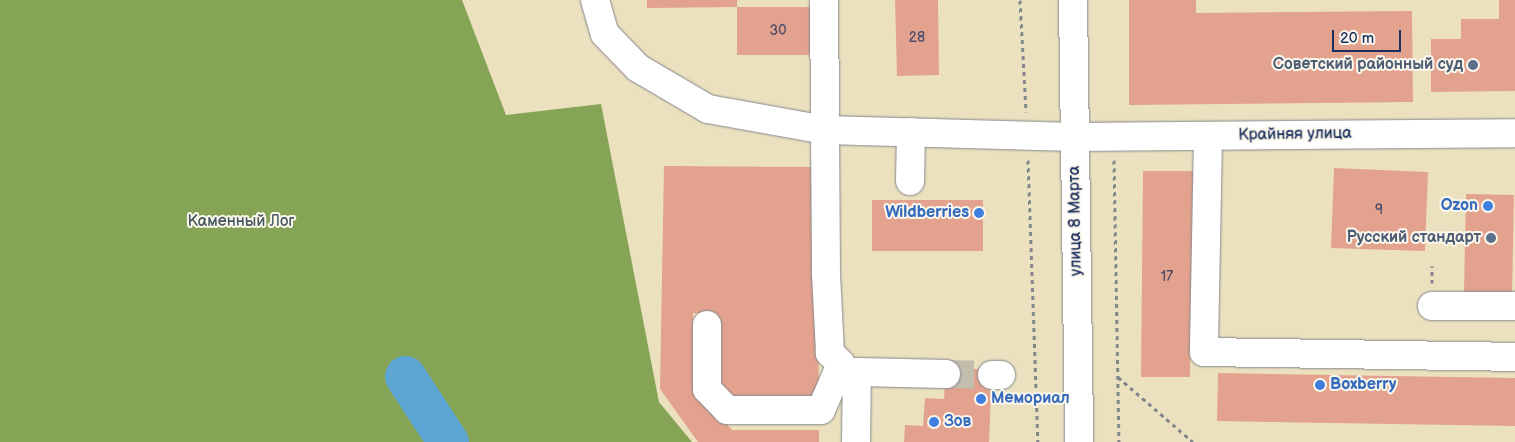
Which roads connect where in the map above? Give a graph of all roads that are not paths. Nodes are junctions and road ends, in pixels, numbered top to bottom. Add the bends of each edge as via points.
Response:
1 (595, 0) edge
2 (824, 0) edge
3 (1073, 0) edge
4 (825, 130) junction
5 (911, 132) junction
6 (1515, 133) edge
7 (1208, 136) junction
8 (1074, 137) junction
9 (910, 181) dead end
10 (1432, 306) dead end
11 (1515, 306) edge
12 (707, 324) dead end
13 (1515, 358) edge
14 (946, 374) tunnel mouth
15 (856, 442) edge
16 (1079, 442) edge

1 - 4 street, Крайняя улица via 605,34 638,68 708,109
2 - 4 street
3 - 8 street, улица 8 Марта
4 - 5 street, Крайняя улица
4 - 12 street via 830,353 841,364 822,410 727,410 707,389
5 - 8 street, Крайняя улица
5 - 9 street
6 - 7 street, Крайняя улица
7 - 8 street, Крайняя улица
7 - 13 street via 1204,352
8 - 16 street, улица 8 Марта
10 - 11 street
14 - 15 street via 857,372

